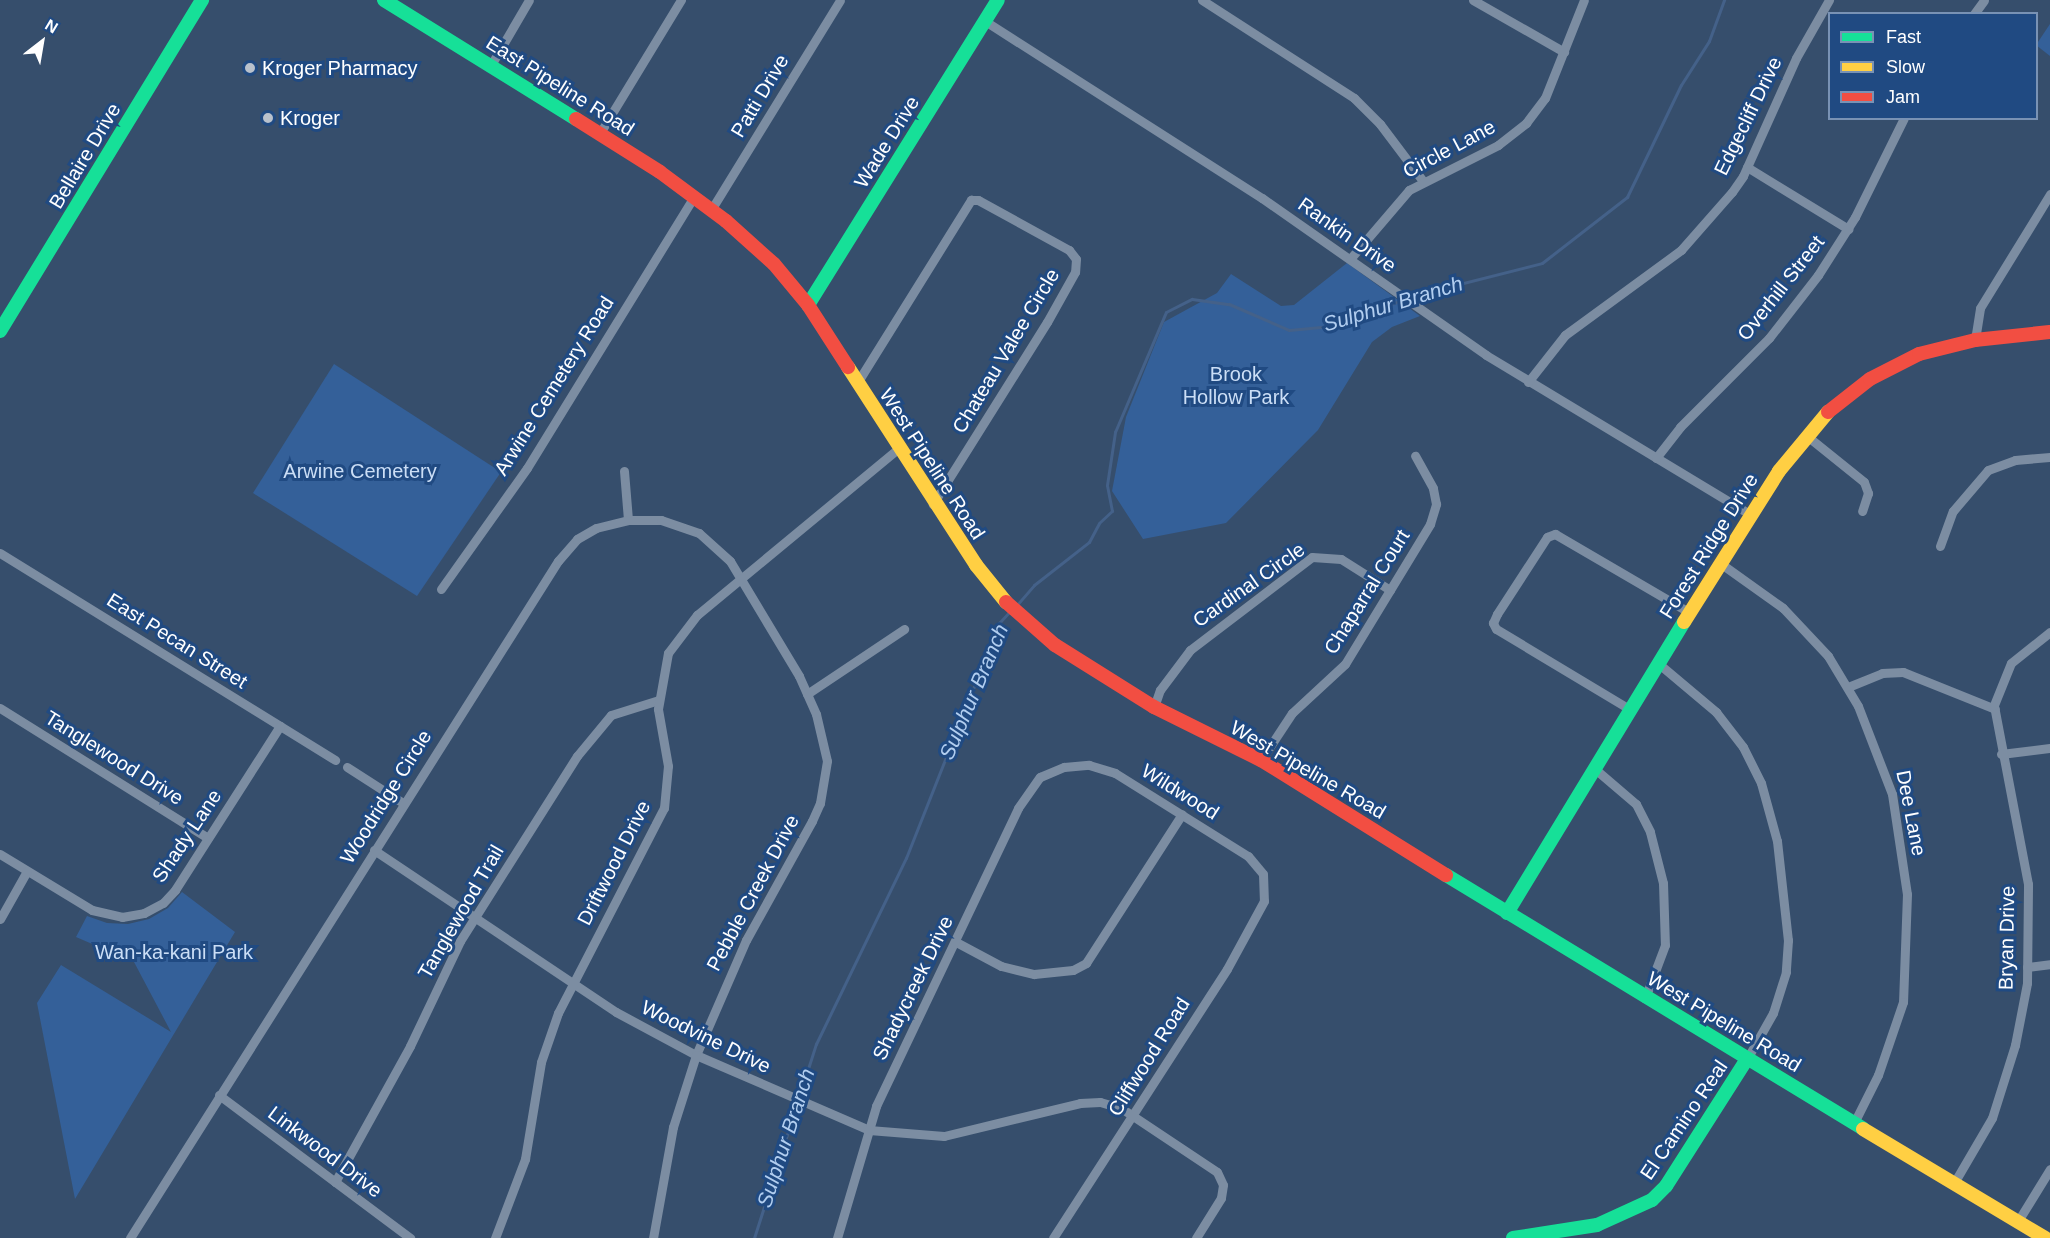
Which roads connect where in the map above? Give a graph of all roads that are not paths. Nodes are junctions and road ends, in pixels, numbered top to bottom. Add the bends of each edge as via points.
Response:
1 (202, 0) edge
2 (384, 0) edge
3 (529, 0) edge
4 (681, 0) edge
5 (840, 0) edge
6 (998, 0) edge
7 (1202, 0) edge
8 (1473, 0) edge
9 (1584, 0) edge
10 (1829, 0) edge
11 (986, 21) junction
12 (1564, 52) junction
13 (491, 65) junction
14 (1903, 120) edge
15 (600, 133) junction
16 (1747, 167) junction
17 (1423, 182) junction
18 (2050, 194) edge
19 (693, 198) junction
20 (711, 210) junction
21 (1848, 229) junction
22 (1350, 259) junction
23 (808, 305) junction
24 (0, 331) edge
25 (2050, 332) edge
26 (1976, 340) junction
27 (1528, 382) junction
28 (856, 383) junction
29 (1807, 436) junction
30 (898, 449) junction
31 (1415, 456) dead end
32 (2050, 457) edge
33 (1656, 458) junction
34 (624, 471) dead end
35 (933, 504) junction
36 (1862, 511) dead end
37 (1750, 514) junction
38 (628, 520) junction
39 (1940, 546) dead end
40 (0, 553) edge
41 (1720, 563) junction
42 (741, 577) junction
43 (441, 589) dead end
44 (1390, 590) junction
45 (1690, 613) junction
46 (903, 629) dead end
47 (2050, 632) edge
48 (1659, 664) junction
49 (1848, 687) junction
50 (807, 694) junction
51 (659, 700) junction
52 (1154, 707) junction
53 (0, 708) edge
54 (1995, 709) junction
55 (1631, 710) junction
56 (280, 726) junction
57 (2050, 748) edge
58 (2001, 754) junction
59 (336, 760) dead end
60 (1261, 760) junction
61 (347, 767) dead end
62 (1595, 769) junction
63 (1052, 770) joint
64 (403, 804) junction
65 (1182, 814) junction
66 (208, 838) junction
67 (374, 850) junction
68 (0, 854) edge
69 (27, 871) junction
70 (1265, 890) joint
71 (1507, 913) junction
72 (474, 918) junction
73 (0, 919) edge
74 (956, 942) junction
75 (2050, 964) edge
76 (2027, 967) junction
77 (573, 984) junction
78 (1645, 998) junction
79 (696, 1055) junction
80 (1747, 1059) junction
81 (219, 1095) junction
82 (1133, 1117) junction
83 (1854, 1123) junction
84 (869, 1130) junction
85 (2050, 1169) edge
86 (335, 1182) junction
87 (1954, 1183) junction
88 (2018, 1221) junction
89 (130, 1238) edge
90 (410, 1238) edge
91 (495, 1238) edge
92 (653, 1238) edge
93 (837, 1238) edge
94 (1053, 1238) edge
95 (1196, 1238) edge
96 (1513, 1238) edge
97 (1518, 1238) edge
98 (2045, 1238) edge

1 - 24 main road, Bellaire Drive
2 - 13 main road, East Pipeline Road
3 - 13 street
4 - 15 street
5 - 20 street, Patti Drive
6 - 11 main road, Wade Drive
7 - 17 street via 1354,98
8 - 12 street
9 - 12 street, Circle Lane
10 - 16 street, Edgecliff Drive via 1796,58
11 - 22 street, Rankin Drive
11 - 23 main road, Wade Drive
12 - 17 street, Circle Lane via 1545,98 1526,123 1498,145
13 - 15 main road, East Pipeline Road
14 - 21 street, Overhill Street
15 - 19 main road, East Pipeline Road
16 - 21 street
16 - 27 street, Edgecliff Drive via 1732,192 1681,250 1565,335
17 - 22 street, Circle Lane via 1398,199
18 - 26 street via 1980,308
19 - 20 main road, East Pipeline Road
19 - 43 street, Arwine Cemetery Road via 527,468
20 - 23 main road, West Pipeline Road via 774,264
21 - 33 street, Overhill Street via 1769,338 1680,427
22 - 27 street, Rankin Drive
23 - 28 main road, West Pipeline Road
25 - 26 main road, Forest Ridge Drive
26 - 29 main road, Forest Ridge Drive via 1919,354 1870,379 1828,411
27 - 33 street, Rankin Drive
28 - 30 main road, West Pipeline Road
28 - 35 street, Chateau Valee Circle via 971,200 988,205 1068,250 1076,259 1075,272 1047,322
29 - 36 street via 1864,482 1868,493
29 - 37 main road, Forest Ridge Drive
30 - 35 main road, West Pipeline Road
30 - 42 street, Driftwood Drive
31 - 44 street, Chaparral Court via 1433,488 1435,512
32 - 39 street via 2015,460 1988,470 1953,511
33 - 37 street, Rankin Drive
34 - 38 street
35 - 52 main road, West Pipeline Road via 994,589 1032,627 1086,668
37 - 41 main road, Forest Ridge Drive
38 - 42 street, Woodridge Circle via 661,520 699,533 730,561
38 - 64 street, Woodridge Circle via 584,534 558,561
40 - 56 street, East Pecan Street
41 - 45 main road, Forest Ridge Drive
41 - 49 street, Dee Lane via 1799,623
42 - 50 street, Pebble Creek Drive
42 - 51 street, Driftwood Drive via 687,625 668,653
44 - 52 street, Cardinal Circle via 1341,559 1312,557 1190,650 1160,690
44 - 60 street, Chaparral Court via 1346,664 1292,713
45 - 48 main road, Forest Ridge Drive
45 - 55 street via 1555,534 1547,537 1497,614 1493,622 1496,629
46 - 50 street
47 - 54 street, Bryan Drive via 2011,663
48 - 55 main road, Forest Ridge Drive
48 - 80 street via 1716,712 1743,747 1761,783 1774,830 1784,899 1786,972 1773,1013
49 - 54 street via 1882,673 1904,672
49 - 83 street, Dee Lane via 1881,759 1892,794 1909,934 1898,1024
50 - 79 street, Pebble Creek Drive via 825,748 826,775 820,803 746,940
51 - 72 street, Tanglewood Trail via 611,715 595,731
51 - 77 street, Driftwood Drive via 668,766 664,808
52 - 60 main road, West Pipeline Road
53 - 66 street, Tanglewood Drive
54 - 58 street, Bryan Drive
55 - 62 main road, Forest Ridge Drive
56 - 59 street, East Pecan Street
56 - 66 street, Shady Lane
57 - 58 street
58 - 76 street, Bryan Drive via 2028,884
60 - 71 main road, West Pipeline Road
61 - 64 street
62 - 71 main road, Forest Ridge Drive
62 - 78 street via 1629,795 1644,818 1663,883 1665,945
63 - 65 street, Wildwood via 1100,767
63 - 74 street, Shadycreek Drive via 1033,784 1018,808
64 - 67 street, Woodridge Circle
65 - 70 street, Wildwood via 1248,856 1263,874
65 - 74 street via 1086,963 1073,970 1034,974 1001,966
66 - 69 street, Shady Lane via 163,903 134,915 110,916 92,910
67 - 72 street, Woodvine Drive
67 - 81 street, Woodridge Circle
68 - 69 street, Shady Lane
69 - 73 street
70 - 82 street, Cliffwood Road via 1252,927
71 - 78 main road, West Pipeline Road
72 - 77 street, Woodvine Drive
72 - 86 street, Tanglewood Trail
74 - 84 street, Shadycreek Drive via 876,1106
75 - 76 street
76 - 87 street, Bryan Drive via 2008,1071 1992,1118
77 - 79 street, Woodvine Drive
77 - 91 street, Driftwood Drive via 546,1045 525,1159
78 - 80 main road, West Pipeline Road
79 - 84 street, Woodvine Drive
79 - 92 street, Pebble Creek Drive via 673,1127
80 - 83 main road, West Pipeline Road
80 - 97 main road, El Camino Real via 1666,1186 1652,1200 1597,1225
81 - 86 street, Linkwood Drive
81 - 89 street, Woodridge Circle
82 - 84 street, Woodvine Drive via 1111,1104 1080,1103 944,1136
82 - 94 street, Cliffwood Road
82 - 95 street, Woodvine Drive via 1210,1165 1222,1180 1221,1198
83 - 87 main road, West Pipeline Road
84 - 93 street, Shadycreek Drive
85 - 88 street
86 - 90 street, Linkwood Drive
87 - 88 main road, West Pipeline Road
88 - 98 main road, West Pipeline Road
96 - 97 main road, El Camino Real

